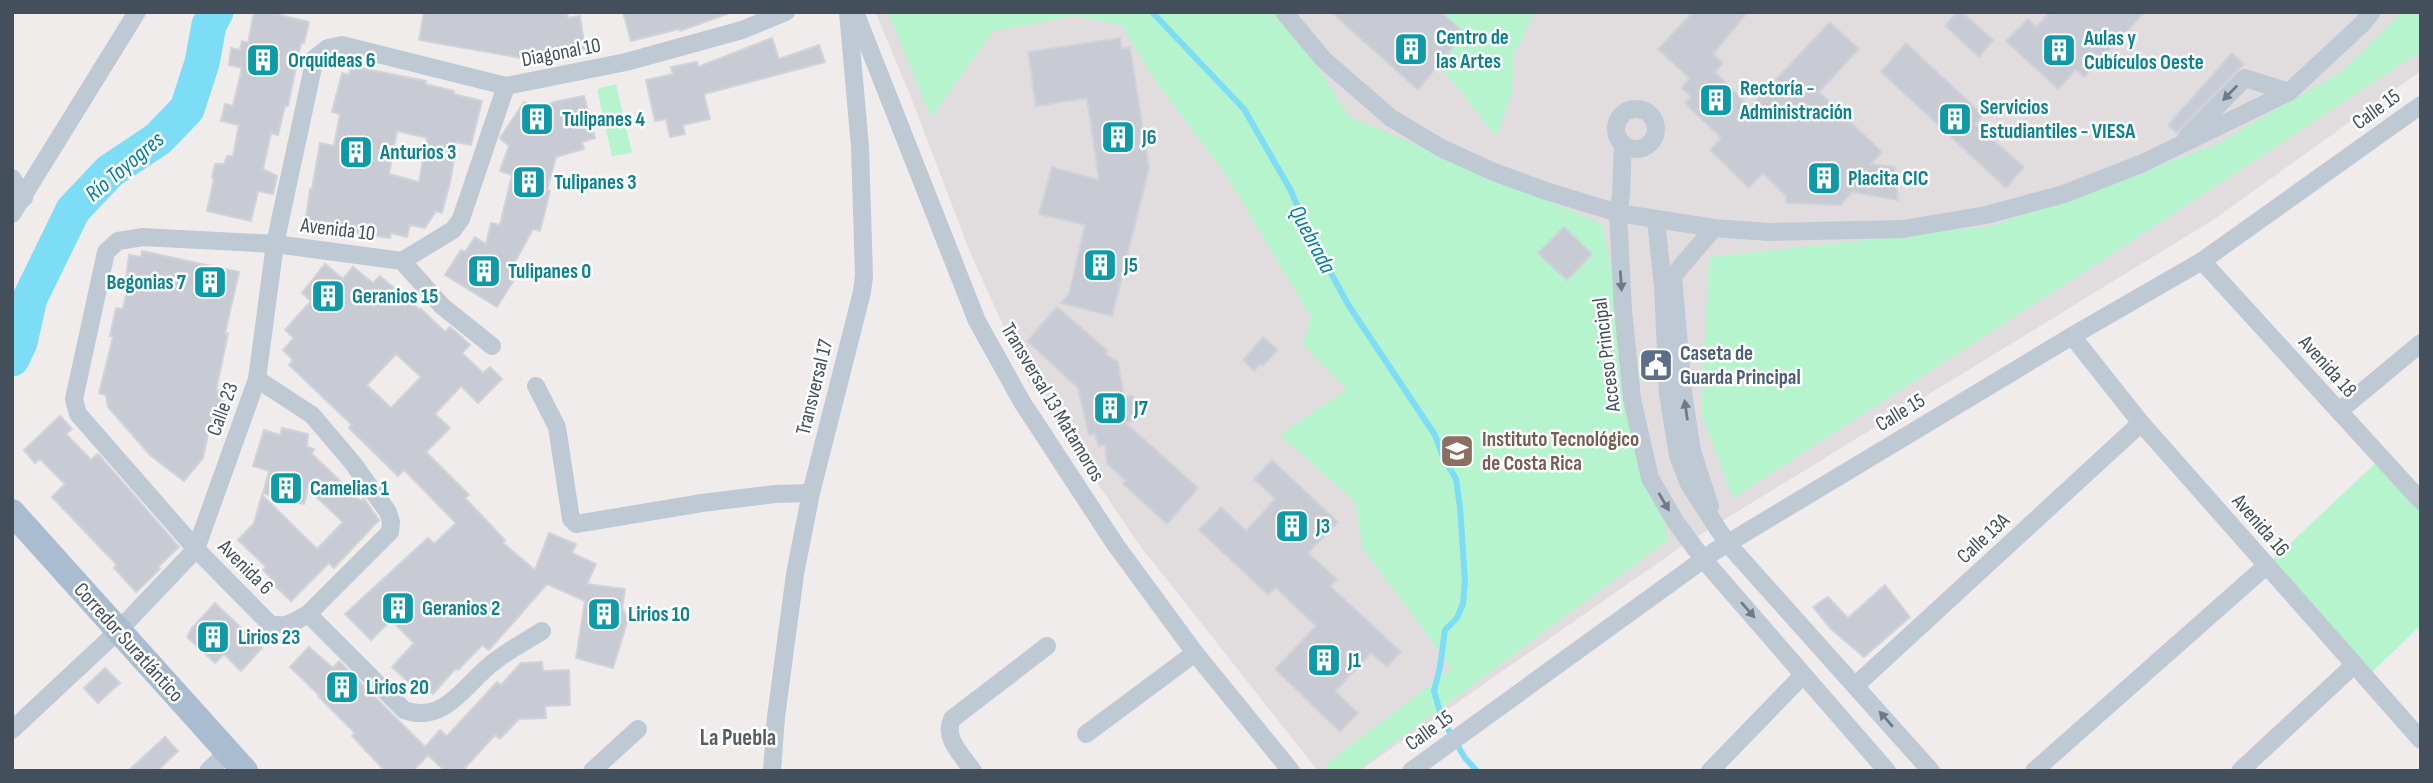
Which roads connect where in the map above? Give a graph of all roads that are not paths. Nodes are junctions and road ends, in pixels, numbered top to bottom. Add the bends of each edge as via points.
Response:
1 (786, 12) edge
2 (848, 12) edge
3 (855, 12) edge
4 (1284, 12) edge
5 (2372, 12) edge
6 (129, 17) edge
7 (342, 45) joint
8 (506, 86) junction
9 (2289, 92) junction
10 (2421, 105) edge
11 (1623, 144) dead end
12 (2178, 146) junction
13 (12, 178) edge
14 (24, 198) junction
15 (1618, 213) junction
16 (12, 214) edge
17 (1656, 220) junction
18 (1714, 228) junction
19 (275, 244) junction
20 (402, 261) junction
21 (2202, 261) junction
22 (2071, 336) junction
23 (2421, 343) edge
24 (492, 346) dead end
25 (257, 379) junction
26 (536, 386) dead end
27 (75, 408) joint
28 (2339, 411) junction
29 (2141, 423) junction
30 (810, 493) junction
31 (2421, 500) edge
32 (12, 512) edge
33 (1715, 523) junction
34 (1727, 543) junction
35 (196, 549) junction
36 (1703, 559) junction
37 (2266, 566) junction
38 (308, 614) junction
39 (118, 631) junction
40 (542, 631) dead end
41 (1047, 646) dead end
42 (1195, 653) junction
43 (2354, 664) junction
44 (1803, 675) junction
45 (1856, 685) junction
46 (638, 729) dead end
47 (12, 730) edge
48 (1086, 734) dead end
49 (2421, 740) edge
50 (236, 761) edge
51 (208, 771) edge
52 (592, 771) edge
53 (772, 771) edge
54 (973, 771) edge
55 (1292, 771) edge
56 (1411, 771) edge
57 (1710, 771) edge
58 (1887, 771) edge
59 (1931, 771) edge
60 (2034, 771) edge
61 (2240, 771) edge

1 - 8 street, Diagonal 10 via 742,30 626,62
2 - 30 street, Transversal 17 via 860,147 863,292
3 - 42 street, Transversal 13 Matamoros via 977,320 1022,402 1115,544
4 - 15 street via 1334,68 1391,118 1494,172
5 - 9 street
6 - 14 street
7 - 8 street, Diagonal 10
7 - 19 street, Calle 23 via 315,58
8 - 20 street via 461,219 453,230
9 - 12 street
9 -> 12 street via 2245,78
10 - 21 street, Calle 15
11 - 15 street, Acceso Principal
12 - 18 street via 2064,194 1974,217 1903,229 1769,232
13 - 14 street
14 - 16 street
15 - 17 street
15 -> 36 street, Acceso Principal via 1632,399 1650,478
17 - 18 street
17 - 33 street via 1668,394 1678,456 1689,484
33 -> 18 street via 1692,451 1673,276
19 - 20 street, Avenida 10
19 - 25 street, Calle 23
19 - 27 street, Avenida 10 via 144,237 118,240 106,252
20 - 24 street via 442,306
21 - 22 street, Calle 15
21 - 28 street, Avenida 18
22 - 29 street, Avenida 16
22 - 34 street, Calle 15
23 - 28 street
25 - 35 street, Calle 23
25 - 38 street via 312,415 352,462 391,522 390,532
26 - 30 street via 557,427 571,519 576,524 702,503
27 - 35 street, Avenida 6
28 - 31 street, Avenida 18
29 - 37 street, Avenida 16
29 - 45 street, Calle 13A
30 - 53 street, Transversal 17 via 795,574
32 - 39 main road, Corredor Suratlántico
33 - 34 street
34 - 36 street, Calle 15
34 - 45 street
35 - 38 street, Avenida 6 via 270,624 290,624
35 - 39 street, Calle 23
36 -> 44 street, Acceso Principal
36 - 56 street, Calle 15
37 - 43 street, Avenida 16
37 - 60 street
38 - 40 street via 404,710 416,714 453,701 493,662
39 - 47 street, Calle 23
39 - 50 main road, Corredor Suratlántico
41 - 54 street via 952,719 949,736
42 - 48 street
42 - 55 street, Transversal 13 Matamoros
43 - 49 street, Avenida 16
43 - 61 street
44 - 57 street
44 - 58 street, Acceso Principal
59 -> 45 street
46 - 52 street
50 - 51 street

